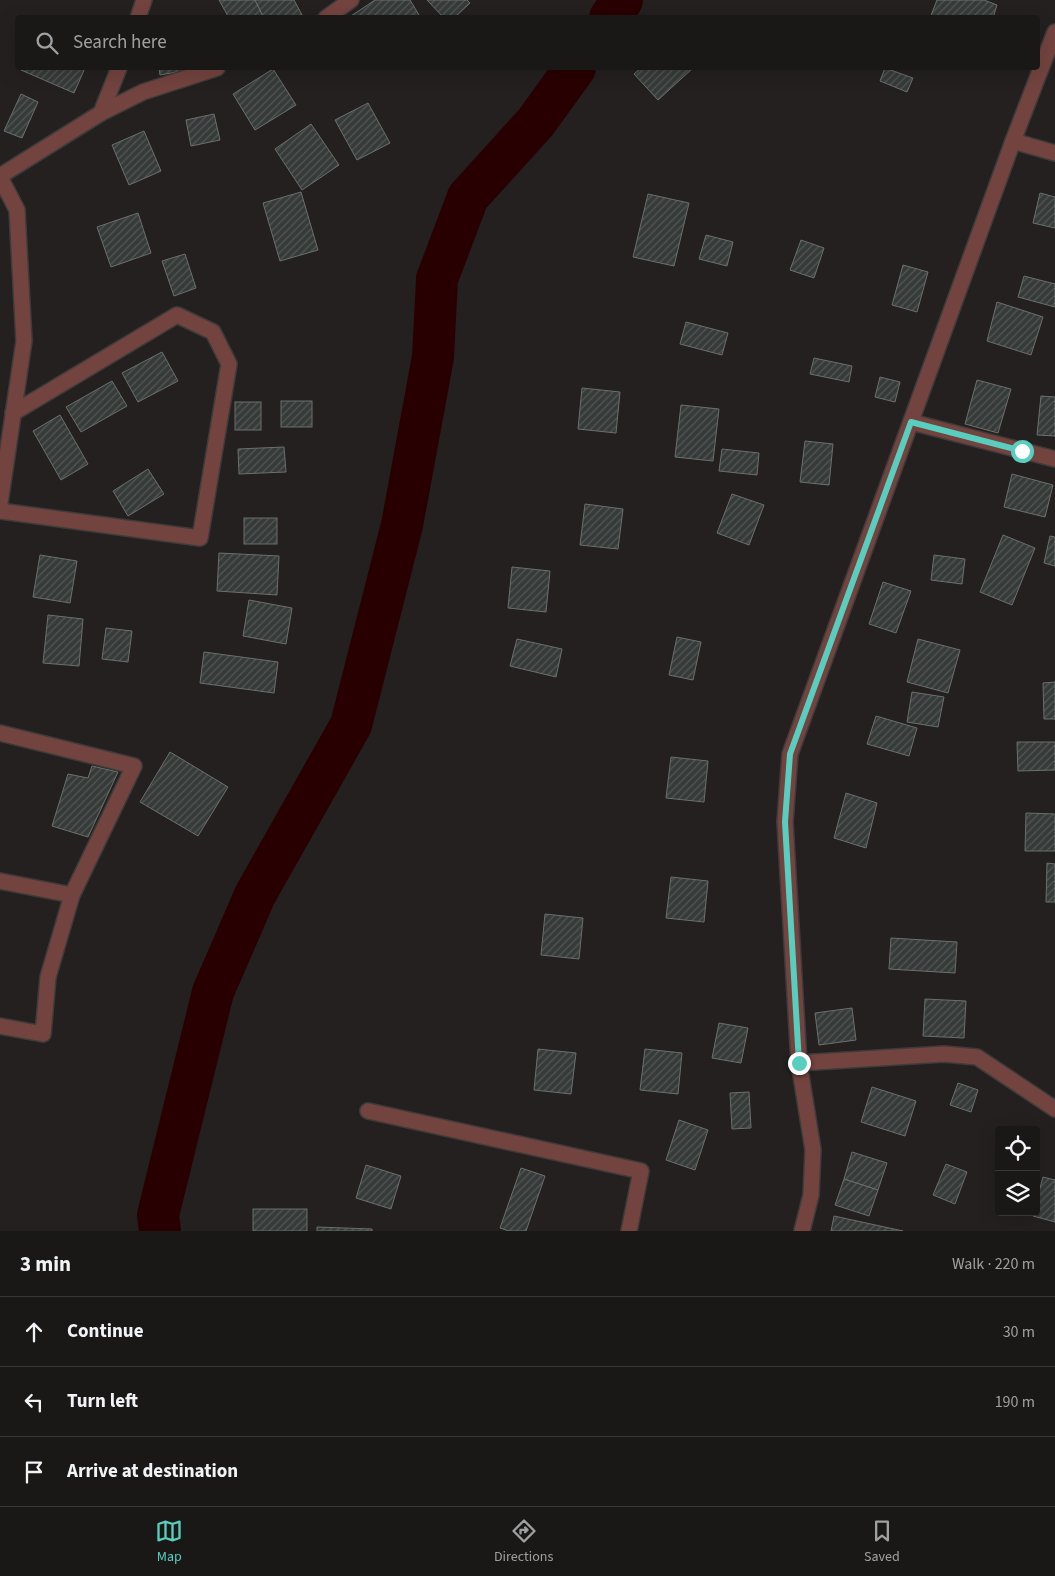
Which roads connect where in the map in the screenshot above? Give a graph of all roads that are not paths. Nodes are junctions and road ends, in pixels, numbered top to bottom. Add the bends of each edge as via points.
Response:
1 (144, 0) edge
2 (351, 0) edge
3 (139, 15) edge
4 (330, 15) edge
5 (1055, 32) edge
6 (118, 70) edge
7 (210, 70) edge
8 (101, 113) junction
9 (1013, 141) junction
10 (1055, 153) edge
11 (0, 176) edge
12 (13, 414) junction
13 (911, 422) junction
14 (1055, 459) edge
15 (0, 504) edge
16 (0, 511) edge
17 (0, 733) edge
18 (0, 881) edge
19 (72, 895) junction
20 (0, 1026) edge
21 (799, 1063) junction
22 (1055, 1109) edge
23 (368, 1111) dead end
24 (629, 1231) edge
25 (802, 1231) edge

1 - 3 street
2 - 4 street
5 - 9 street
6 - 8 street
7 - 8 street via 143,92
8 - 11 street
9 - 10 street
9 - 13 street
11 - 12 street via 17,210 24,341
12 - 15 street
12 - 16 street via 177,315 213,332 229,364 200,538
13 - 14 street
13 - 21 street via 790,754 785,822
17 - 19 street via 134,766
18 - 19 street
19 - 20 street via 48,977 43,1034
21 - 22 street via 944,1054 977,1057
21 - 25 street via 813,1150 811,1195
23 - 24 street via 641,1171

